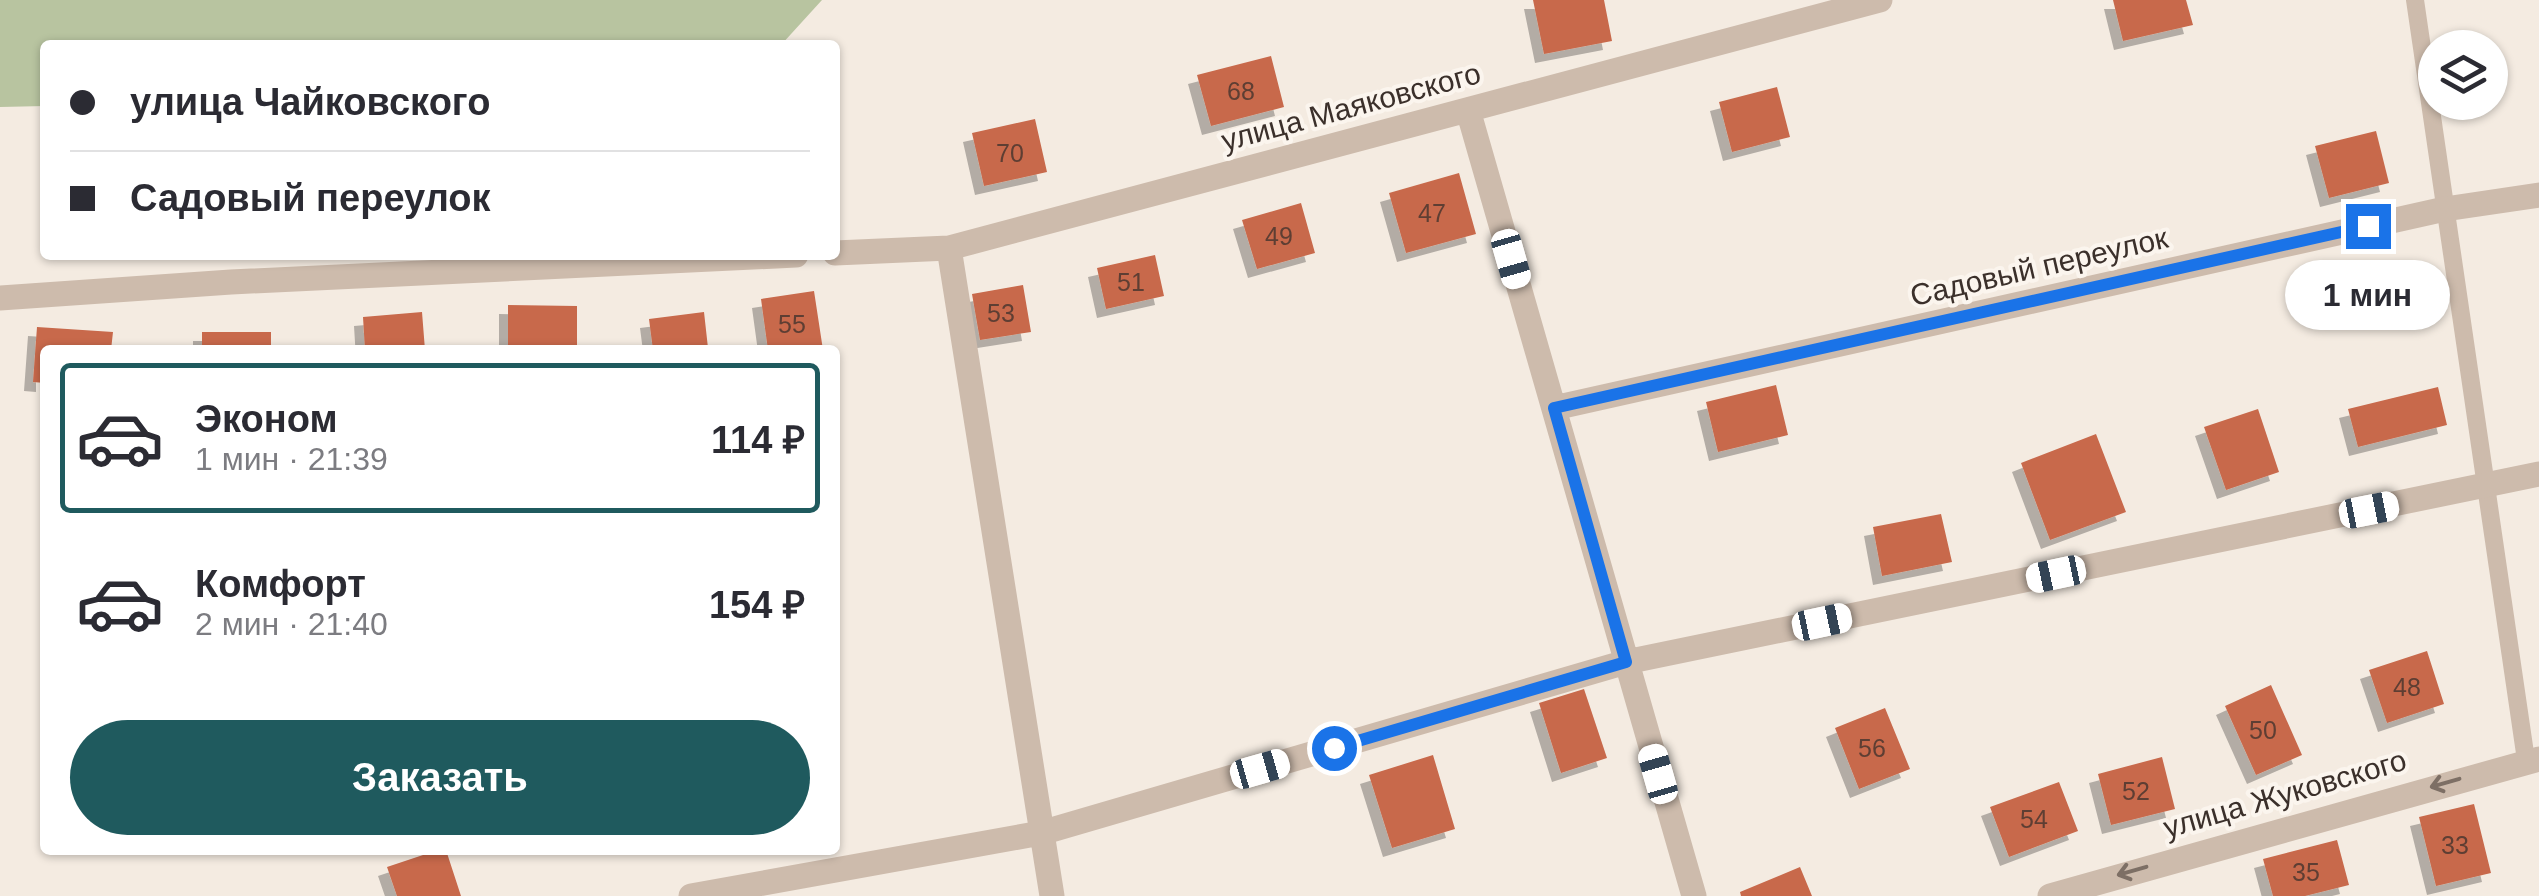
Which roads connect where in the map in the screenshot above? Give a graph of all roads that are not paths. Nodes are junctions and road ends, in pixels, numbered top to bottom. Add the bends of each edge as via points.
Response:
1 (1880, 0) edge
2 (2414, 0) edge
3 (1468, 110) junction
4 (2539, 195) edge
5 (2445, 209) junction
6 (949, 248) junction
7 (840, 253) edge
8 (691, 260) edge
9 (0, 298) edge
10 (1554, 408) junction
11 (2539, 474) edge
12 (2486, 487) junction
13 (1626, 662) junction
14 (2533, 759) edge
15 (1041, 833) junction
16 (690, 896) edge
17 (1052, 896) edge
18 (1694, 896) edge
19 (2050, 896) edge

1 - 3 street, улица Маяковского
2 - 5 lane
3 - 6 street, улица Маяковского
3 - 10 street
4 - 5 street, Садовый переулок
5 - 10 street, Садовый переулок
5 - 12 lane
6 - 7 street, улица Маяковского
6 - 15 street
8 - 9 street
10 - 13 street
11 - 12 street
12 - 13 street
12 - 14 lane
13 - 15 street
13 - 18 street
14 -> 19 street, улица Жуковского
15 - 16 street
15 - 17 street

